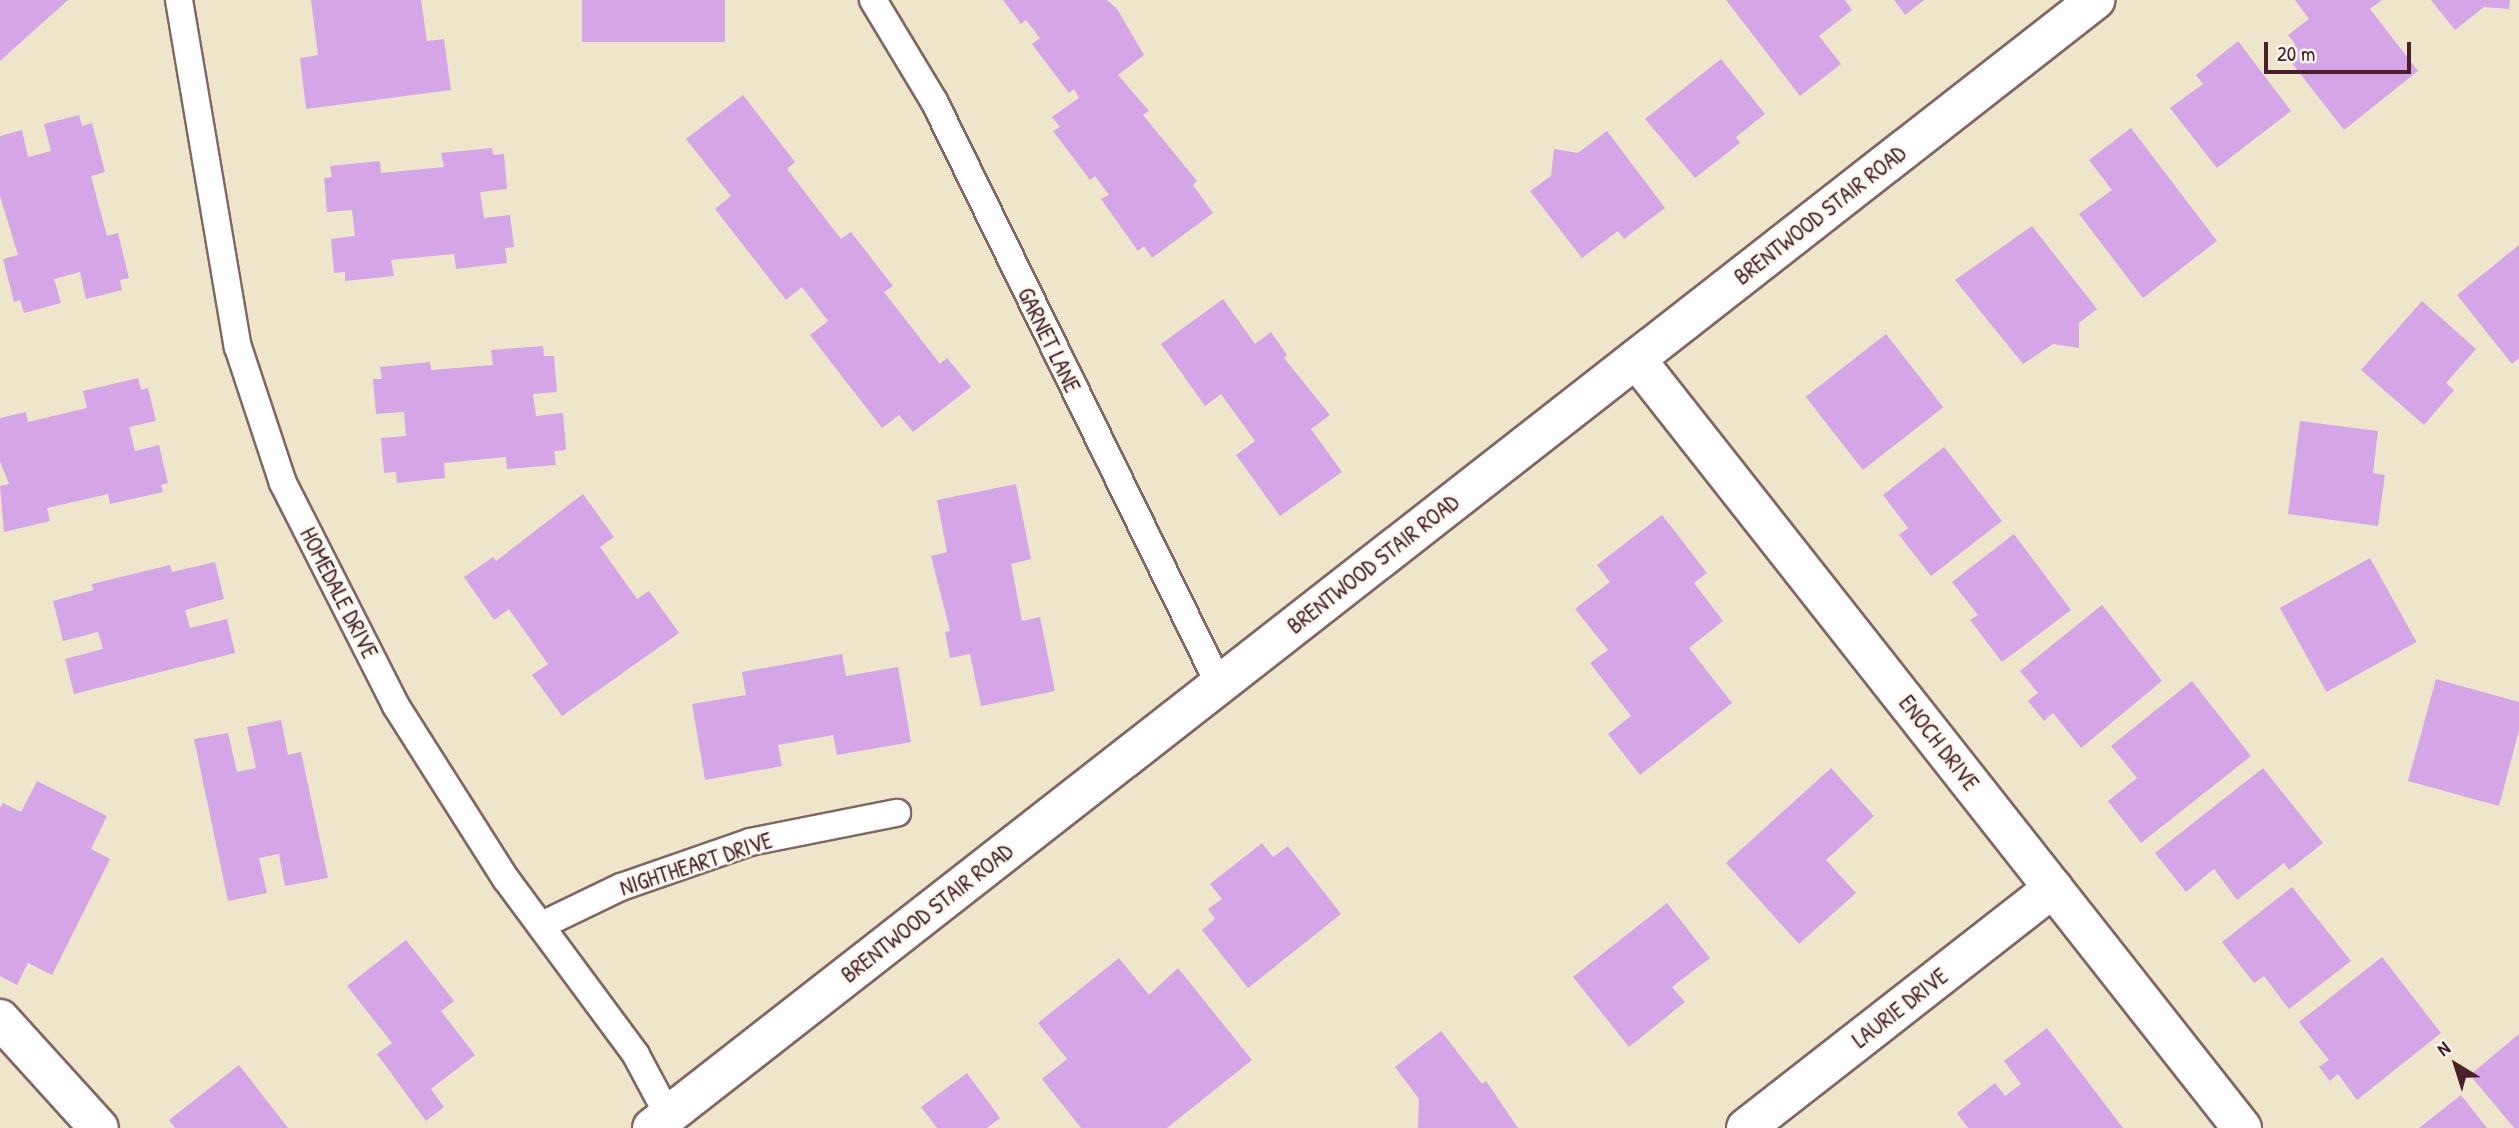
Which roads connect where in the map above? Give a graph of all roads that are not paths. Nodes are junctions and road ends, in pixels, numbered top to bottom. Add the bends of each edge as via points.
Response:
1 (179, 0) edge
2 (873, 0) edge
3 (2095, 0) edge
4 (1636, 359) junction
5 (1219, 684) junction
6 (897, 813) dead end
7 (2053, 888) junction
8 (542, 925) junction
9 (0, 1019) edge
10 (660, 1122) edge
11 (99, 1128) edge
12 (1746, 1128) edge
13 (2242, 1128) edge

1 - 8 lane, HOMEDALE DRIVE via 238,347 284,483 397,706 506,879
2 - 5 lane, GARNET LANE via 934,101
3 - 4 main road, BRENTWOOD STAIR ROAD
4 - 5 main road, BRENTWOOD STAIR ROAD
4 - 7 main road, ENOCH DRIVE
5 - 10 main road, BRENTWOOD STAIR ROAD
6 - 8 lane, NIGHTHEART DRIVE via 750,842 621,887
7 - 12 main road, LAURIE DRIVE
7 - 13 main road, ENOCH DRIVE
8 - 10 lane, HOMEDALE DRIVE via 629,1044
9 - 11 main road

